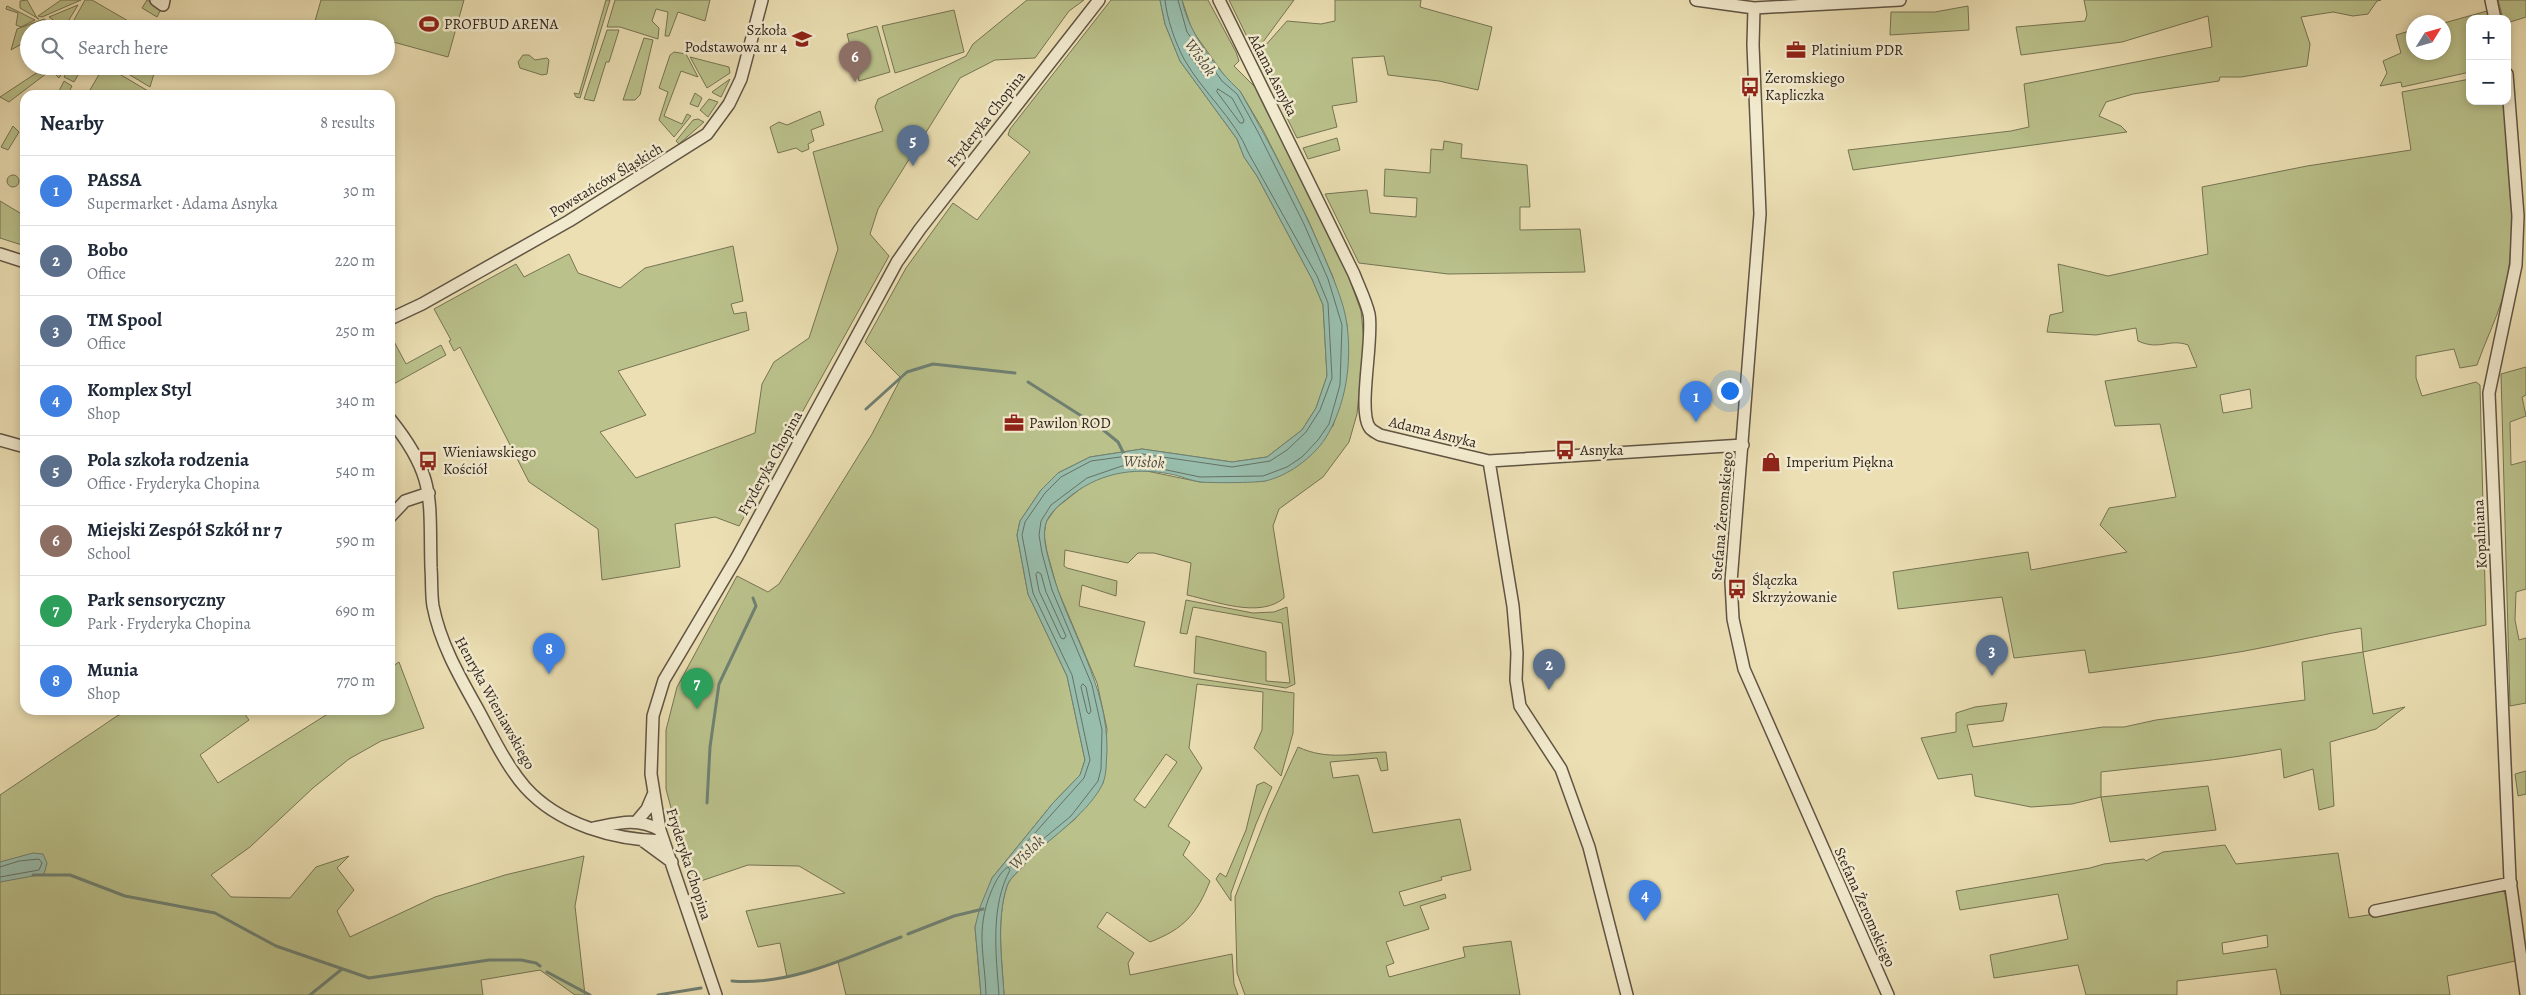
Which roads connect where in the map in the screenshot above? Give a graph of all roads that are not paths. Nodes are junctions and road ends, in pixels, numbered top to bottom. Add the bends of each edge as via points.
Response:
1 (762, 0) edge
2 (1099, 0) edge
3 (1219, 0) edge
4 (1696, 0) edge
5 (1900, 0) edge
6 (2491, 0) edge
7 (1754, 8) junction
8 (2494, 15) edge
9 (2509, 105) edge
10 (0, 254) edge
11 (20, 260) edge
12 (395, 317) edge
13 (395, 426) edge
14 (0, 440) edge
15 (1743, 445) junction
16 (20, 446) edge
17 (1488, 461) junction
18 (429, 493) junction
19 (395, 512) edge
20 (653, 795) junction
21 (636, 821) junction
22 (593, 829) junction
23 (662, 835) junction
24 (642, 840) junction
25 (672, 862) junction
26 (2511, 883) junction
27 (2375, 911) dead end
28 (2526, 994) edge
29 (716, 995) edge
30 (1627, 995) edge
31 (1888, 995) edge

1 - 12 street, Powstańców Śląskich via 741,79 729,104 707,134 586,211
2 - 20 street, Fryderyka Chopina via 920,229 882,290 736,557 664,680 653,716
3 - 17 street, Adama Asnyka via 1354,274 1369,314 1370,354 1365,398 1370,428 1388,437
4 - 7 street
5 - 7 street
6 - 8 street
7 - 15 street, Stefana Żeromskiego via 1760,214
9 - 26 street, Kopalniana via 2518,216 2516,265 2488,393
10 - 11 street
13 - 18 street, Henryka Wieniawskiego via 412,448 423,470
14 - 16 street
15 - 17 street, Adama Asnyka
15 - 31 street, Stefana Żeromskiego via 1731,592 1733,619 1744,669
17 - 30 street via 1513,606 1520,706 1561,769 1589,848
18 - 19 street via 405,501
18 - 22 street, Henryka Wieniawskiego via 432,603 438,632 452,661 500,749 525,787 550,808
20 - 21 street via 647,809
20 - 23 street, Fryderyka Chopina
21 - 22 street
21 - 23 street via 648,823
22 - 24 street, Henryka Wieniawskiego
23 - 24 street, Henryka Wieniawskiego
23 - 25 street, Fryderyka Chopina
24 - 25 street
25 - 29 street, Fryderyka Chopina
26 - 27 street
26 - 28 street, Kopalniana

